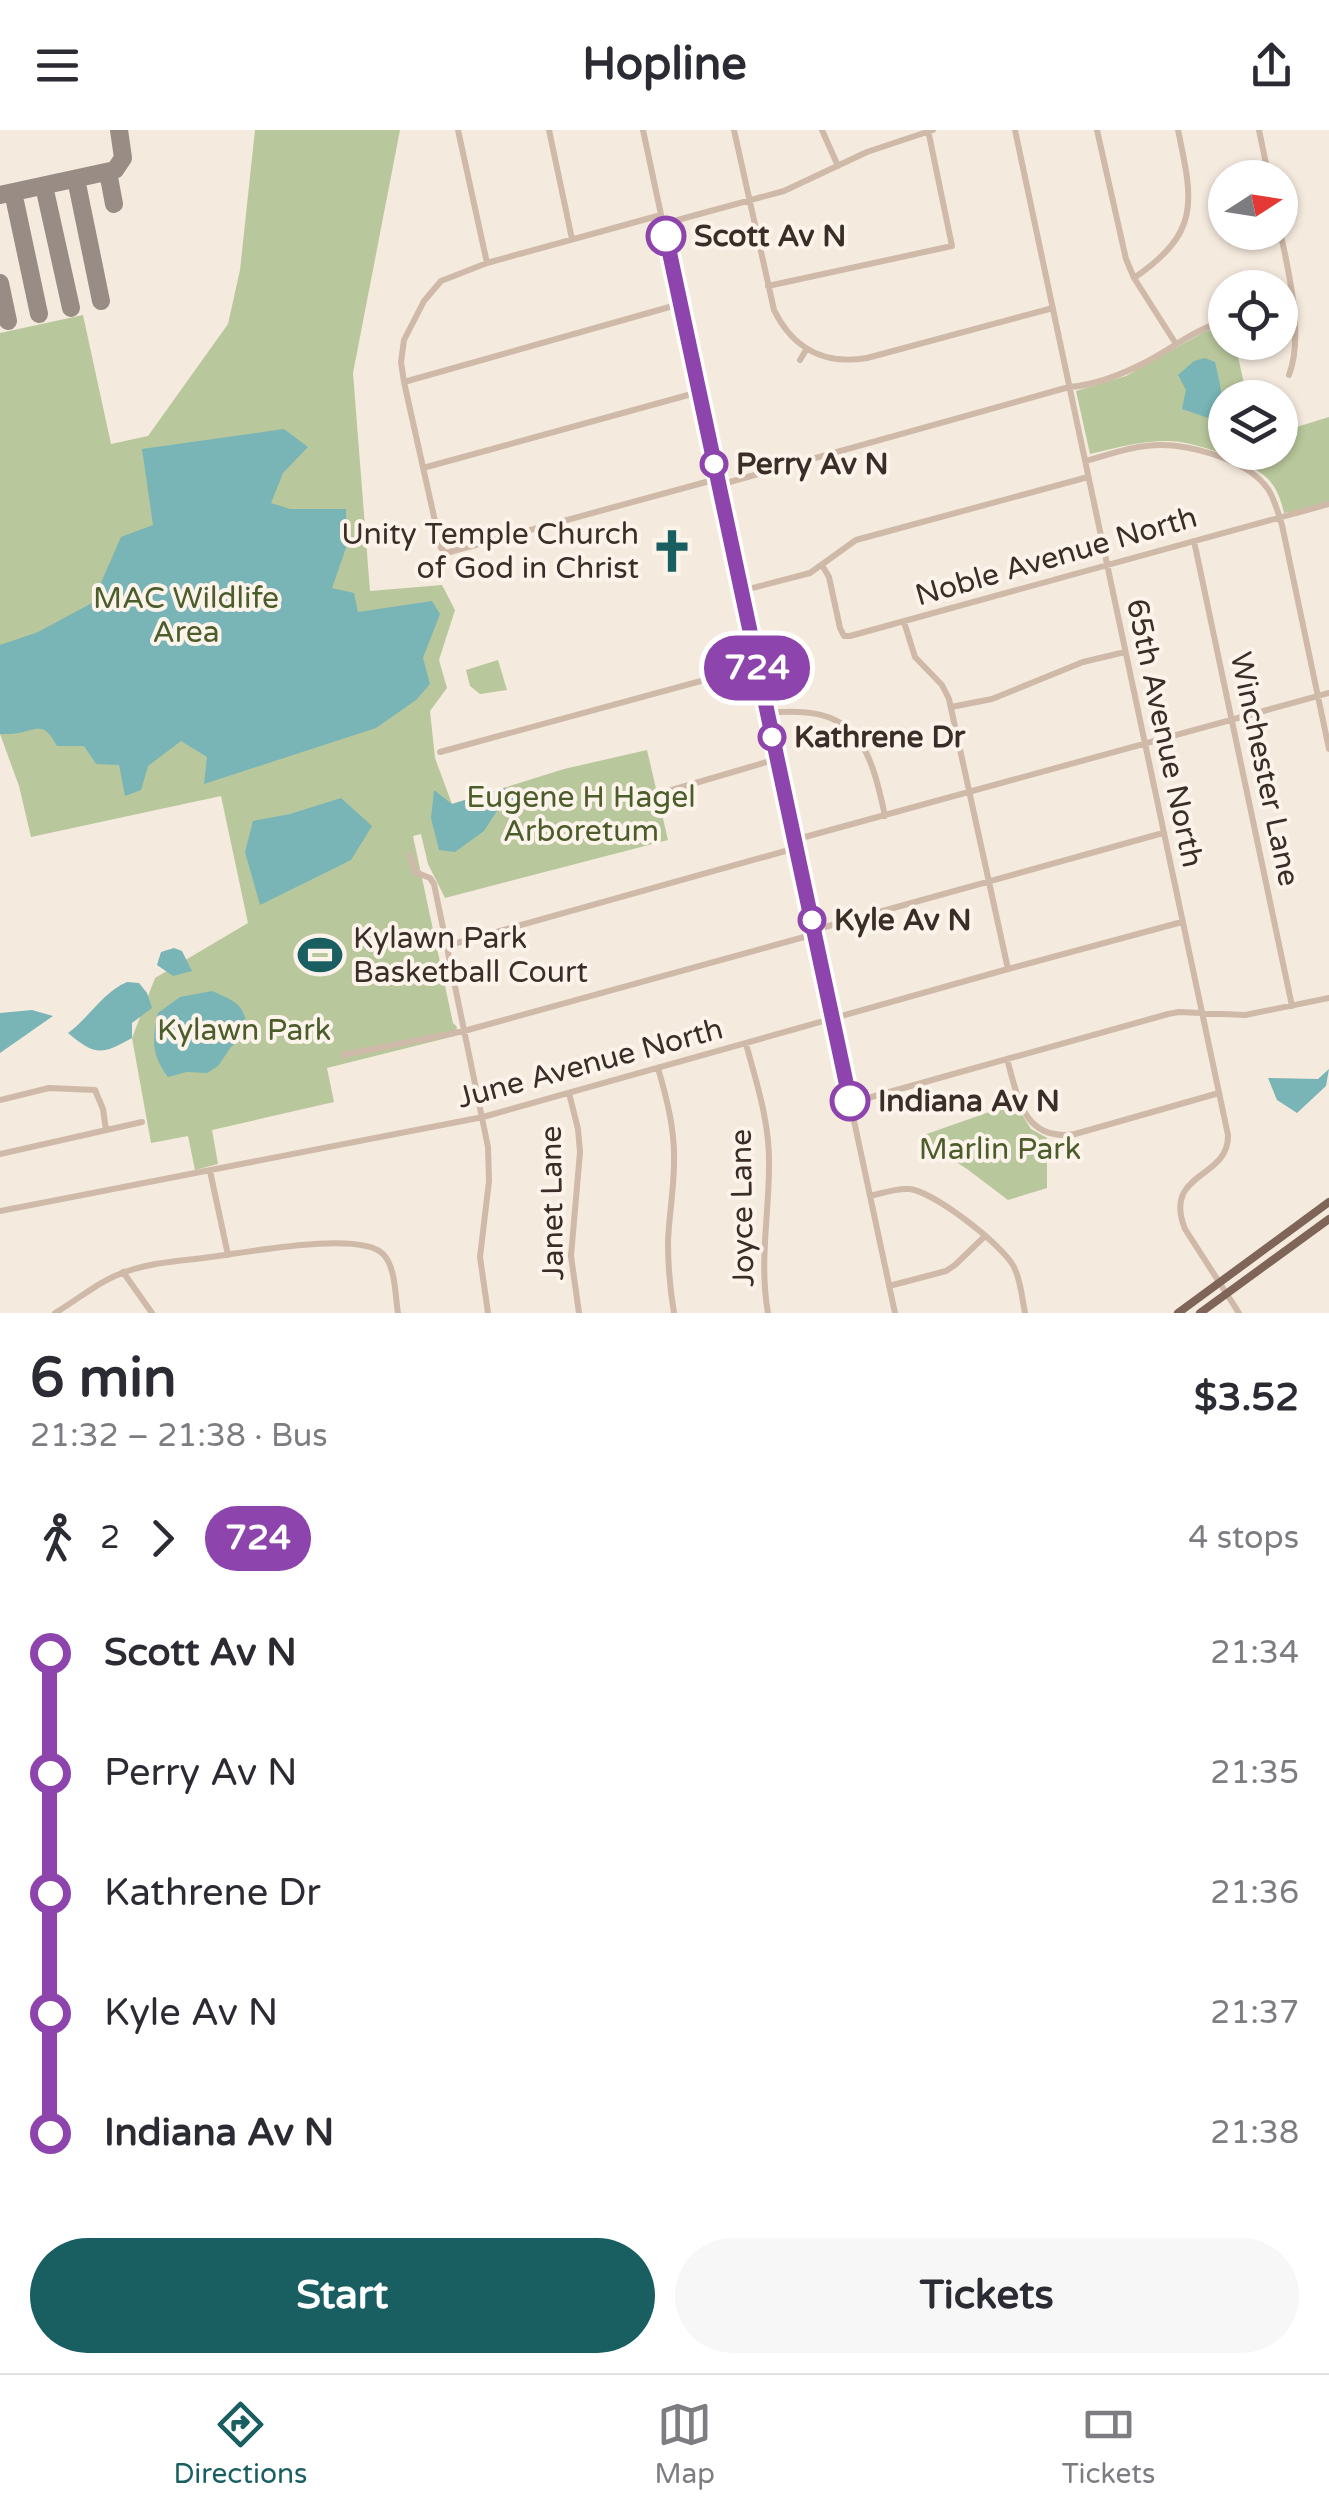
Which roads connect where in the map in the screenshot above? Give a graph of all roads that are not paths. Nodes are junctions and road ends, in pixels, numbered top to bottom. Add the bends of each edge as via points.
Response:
1 (458, 130) edge
2 (549, 130) edge
3 (643, 130) edge
4 (734, 130) edge
5 (822, 130) edge
6 (930, 130) edge
7 (1015, 130) edge
8 (1097, 130) edge
9 (1178, 130) edge
10 (1259, 130) edge
11 (1265, 160) edge
12 (838, 166) junction
13 (750, 201) junction
14 (661, 215) junction
15 (663, 224) junction
16 (572, 239) junction
17 (487, 263) junction
18 (1134, 278) junction
19 (768, 286) junction
20 (680, 304) junction
21 (1052, 308) junction
22 (1208, 327) edge
23 (1176, 344) junction
24 (806, 350) junction
25 (800, 360) dead end
26 (1294, 360) edge
27 (1289, 375) dead end
28 (404, 382) junction
29 (1070, 387) junction
30 (699, 392) junction
31 (1085, 461) junction
32 (423, 468) junction
33 (1088, 476) junction
34 (718, 482) junction
35 (1329, 504) edge
36 (1279, 518) junction
37 (1194, 541) junction
38 (822, 565) junction
39 (1107, 566) junction
40 (741, 591) junction
41 (904, 622) junction
42 (1126, 652) junction
43 (756, 666) junction
44 (1329, 693) edge
45 (1318, 696) junction
46 (951, 707) junction
47 (766, 713) junction
48 (1232, 720) junction
49 (1145, 744) junction
50 (1329, 749) edge
51 (440, 752) dead end
52 (777, 759) junction
53 (970, 791) junction
54 (664, 792) dead end
55 (885, 816) junction
56 (1164, 833) junction
57 (795, 844) junction
58 (410, 855) dead end
59 (988, 880) junction
60 (1182, 922) junction
61 (814, 932) junction
62 (446, 946) junction
63 (1008, 969) junction
64 (1329, 998) edge
65 (1292, 1006) junction
66 (1202, 1013) junction
67 (833, 1020) junction
68 (464, 1030) junction
69 (746, 1044) junction
70 (343, 1055) dead end
71 (1007, 1059) junction
72 (658, 1068) junction
73 (569, 1093) junction
74 (1219, 1094) junction
75 (0, 1100) edge
76 (850, 1103) junction
77 (483, 1117) junction
78 (142, 1122) dead end
79 (106, 1130) junction
80 (0, 1154) edge
81 (210, 1171) junction
82 (870, 1196) junction
83 (1329, 1202) edge
84 (0, 1212) edge
85 (1329, 1219) edge
86 (985, 1236) junction
87 (228, 1255) junction
88 (123, 1272) junction
89 (1221, 1283) junction
90 (889, 1286) junction
91 (1228, 1293) junction
92 (55, 1313) edge
93 (152, 1313) edge
94 (398, 1313) edge
95 (488, 1313) edge
96 (579, 1313) edge
97 (674, 1313) edge
98 (768, 1313) edge
99 (895, 1313) edge
100 (1025, 1313) edge
101 (1178, 1313) edge
102 (1200, 1313) edge
103 (1239, 1313) edge

1 - 17 street
2 - 16 street
3 - 14 street
4 - 13 street
5 - 12 street
6 - 12 street
6 - 19 street via 952,246
7 - 21 street, 65th Avenue North
8 - 18 street
9 - 18 street via 1190,189 1187,228
10 - 11 street
12 - 13 street
13 - 15 street
13 - 19 street
14 - 15 street
14 - 16 street
15 - 20 street
16 - 17 street
17 - 28 street via 441,281 424,302 404,340
18 - 23 street
19 - 24 street via 780,322
20 - 28 street
20 - 30 street
21 - 24 street via 868,358 842,361
21 - 29 street, 65th Avenue North
22 - 23 street
23 - 29 street via 1124,372
24 - 25 street
26 - 27 street
28 - 32 street
29 - 31 street, 65th Avenue North
29 - 34 street
30 - 32 street
30 - 34 street
31 - 33 street, 65th Avenue North
31 - 36 street via 1146,446 1192,450 1250,471 1267,488
32 - 34 street via 446,553
33 - 38 street via 856,540
33 - 39 street, 65th Avenue North
34 - 40 street
35 - 36 street, Noble Avenue North
36 - 37 street, Noble Avenue North
36 - 45 street
37 - 39 street, Noble Avenue North
37 - 48 street, Winchester Lane
38 - 40 street
38 - 41 street, Noble Avenue North via 844,636
39 - 41 street, Noble Avenue North
39 - 42 street, 65th Avenue North
40 - 43 street
41 - 46 street via 915,657 942,684
42 - 46 street
42 - 49 street, 65th Avenue North
43 - 47 street
43 - 51 street
44 - 45 street
45 - 48 street
45 - 50 street
46 - 53 street
47 - 52 street
47 - 55 street via 806,711 847,728 873,764
48 - 49 street
48 - 65 street, Winchester Lane
49 - 53 street
49 - 56 street, 65th Avenue North
52 - 54 street
52 - 57 street
53 - 55 street
53 - 59 street
55 - 57 street
56 - 59 street
56 - 60 street, 65th Avenue North
57 - 61 street
57 - 62 street
58 - 62 street via 415,872 434,884
59 - 61 street
59 - 63 street
60 - 63 street, June Avenue North
60 - 66 street, 65th Avenue North
61 - 67 street
61 - 68 street
62 - 68 street
63 - 67 street, June Avenue North
64 - 65 street
65 - 66 street via 1245,1016
66 - 71 street via 1168,1014
66 - 74 street, 65th Avenue North
67 - 69 street, June Avenue North
67 - 76 street
68 - 70 street
68 - 77 street
69 - 72 street, June Avenue North
69 - 98 street, Joyce Lane via 768,1140
71 - 74 street via 1022,1111 1054,1135
71 - 76 street
72 - 73 street, June Avenue North
72 - 97 street via 674,1139 668,1242
73 - 77 street, June Avenue North
73 - 96 street, Janet Lane via 580,1152 571,1256
74 - 89 street, 65th Avenue North via 1226,1151 1192,1181 1179,1208 1185,1229
75 - 79 street via 49,1088 96,1090
76 - 82 street
77 - 81 street, June Avenue North
77 - 95 street via 490,1164 480,1258
78 - 79 street
79 - 80 street
81 - 84 street, June Avenue North
81 - 87 street
82 - 86 street via 914,1190
82 - 90 street
83 - 89 main road
85 - 91 main road
86 - 90 street via 946,1270
86 - 100 street via 1015,1270
87 - 88 street
87 - 94 street via 317,1244 384,1249
88 - 92 street
88 - 93 street
89 - 91 street, 65th Avenue North
89 - 101 main road
90 - 99 street
91 - 102 main road
91 - 103 street, 65th Avenue North

